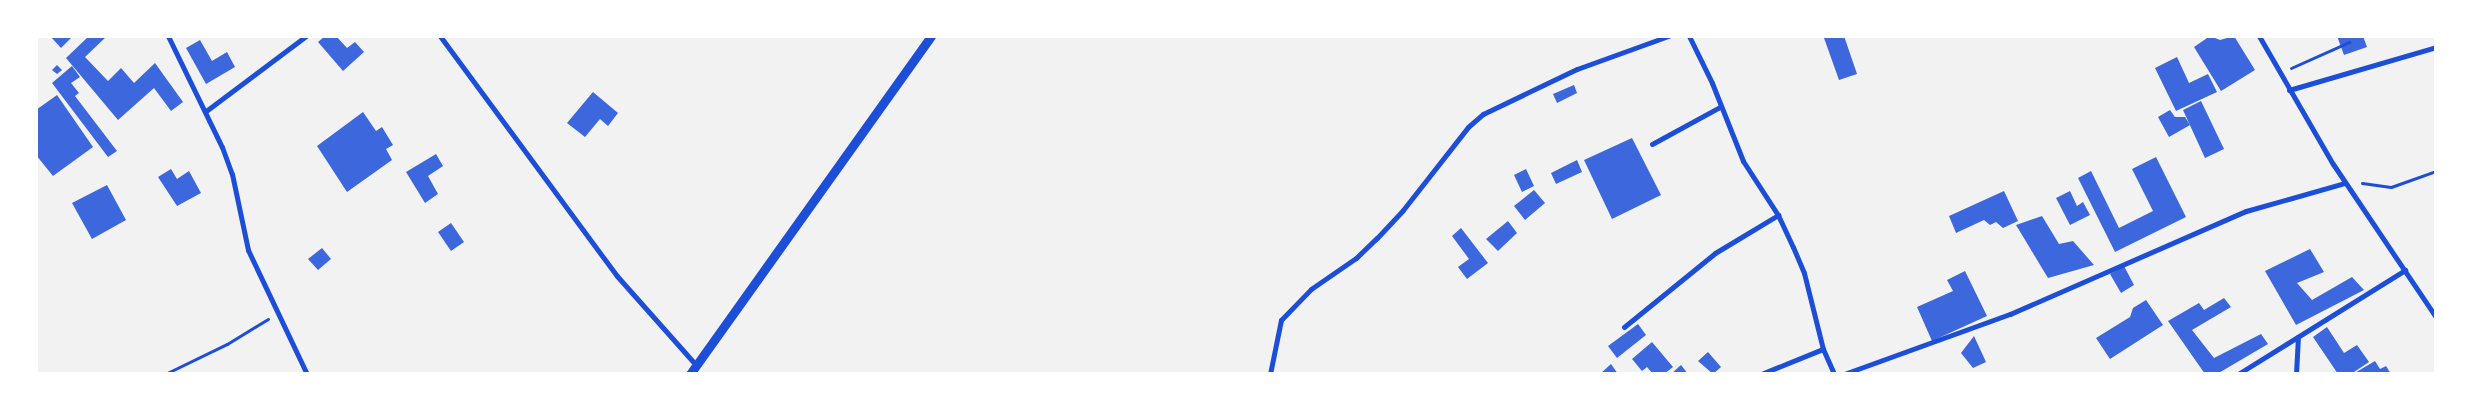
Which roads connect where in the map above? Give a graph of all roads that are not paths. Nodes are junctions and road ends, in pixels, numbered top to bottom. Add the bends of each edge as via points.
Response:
1 (168, 36) edge
2 (306, 36) edge
3 (440, 36) edge
4 (931, 36) edge
5 (1668, 36) edge
6 (1689, 36) edge
7 (2259, 36) edge
8 (2436, 47) edge
9 (2289, 90) junction
10 (1720, 107) junction
11 (206, 111) junction
12 (1652, 144) dead end
13 (2345, 183) junction
14 (1778, 215) junction
15 (2406, 270) junction
16 (2436, 317) edge
17 (1624, 327) dead end
18 (2298, 337) junction
19 (1823, 349) junction
20 (696, 365) junction
21 (306, 374) edge
22 (690, 374) edge
23 (1270, 374) edge
24 (1761, 374) edge
25 (1834, 374) edge
26 (1844, 374) edge
27 (2238, 374) edge
28 (2296, 374) edge

1 - 11 street
2 - 11 street
3 - 20 street via 617,276
4 - 20 street
5 - 23 street via 1577,69 1483,114 1468,126 1403,210 1377,238 1356,258 1312,289 1281,320
6 - 10 street
7 - 9 street
8 - 9 street
9 - 13 street
10 - 12 street
10 - 14 street via 1743,161
11 - 21 street via 232,174 248,250
13 - 15 street
13 - 26 street via 2246,211 2010,314
14 - 17 street via 1715,253
14 - 19 street via 1804,273
15 - 16 street
15 - 18 street
18 - 27 street
18 - 28 street
19 - 24 street
19 - 25 street
20 - 22 street

